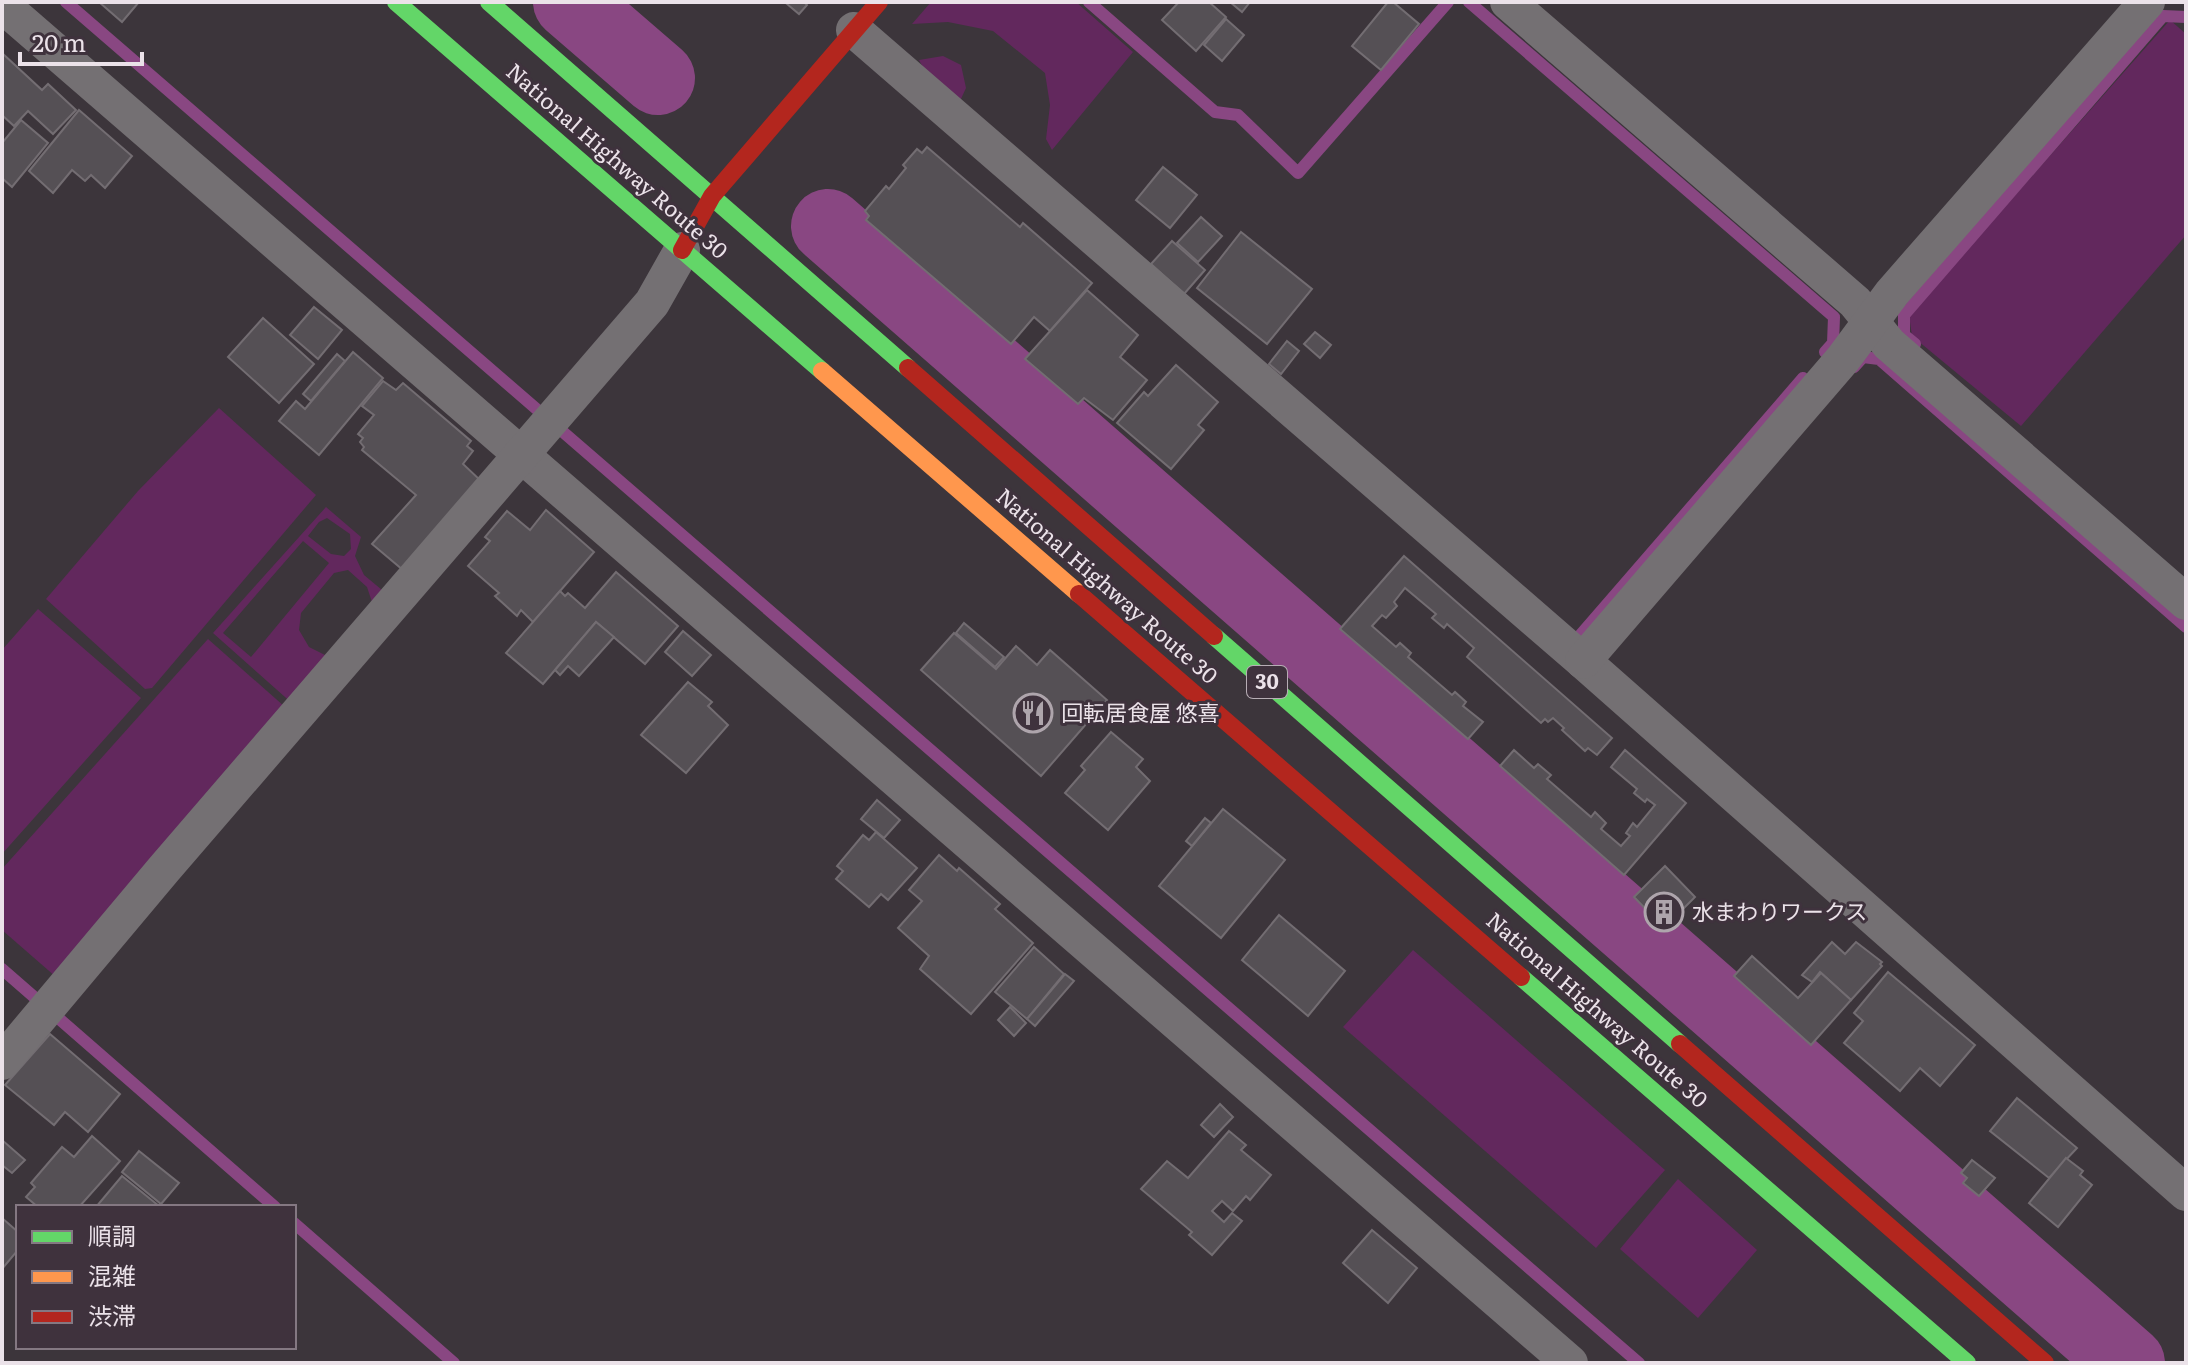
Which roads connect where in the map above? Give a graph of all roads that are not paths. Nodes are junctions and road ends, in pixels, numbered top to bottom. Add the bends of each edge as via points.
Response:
1 (396, 2) edge
2 (489, 2) edge
3 (879, 2) edge
4 (1508, 2) edge
5 (2147, 2) edge
6 (2, 5) edge
7 (854, 30) junction
8 (712, 196) junction
9 (682, 250) junction
10 (1872, 321) junction
11 (540, 432) junction
12 (2186, 602) edge
13 (1583, 661) junction
14 (2, 1062) edge
15 (2186, 1193) edge
16 (1570, 1363) edge
17 (1967, 1363) edge
18 (2045, 1363) edge

1 - 9 main road, National Highway Route 30 / 30
2 - 8 main road, National Highway Route 30 / 30
3 - 7 main road
4 - 10 street
5 - 10 street
6 - 11 street
7 - 8 main road
7 - 13 street
8 - 9 main road
8 - 18 main road, National Highway Route 30 / 30
9 - 11 street via 652,303
9 - 17 main road, National Highway Route 30 / 30
10 - 12 street via 1889,344
10 - 13 street
11 - 14 street
11 - 16 street
13 - 15 street

